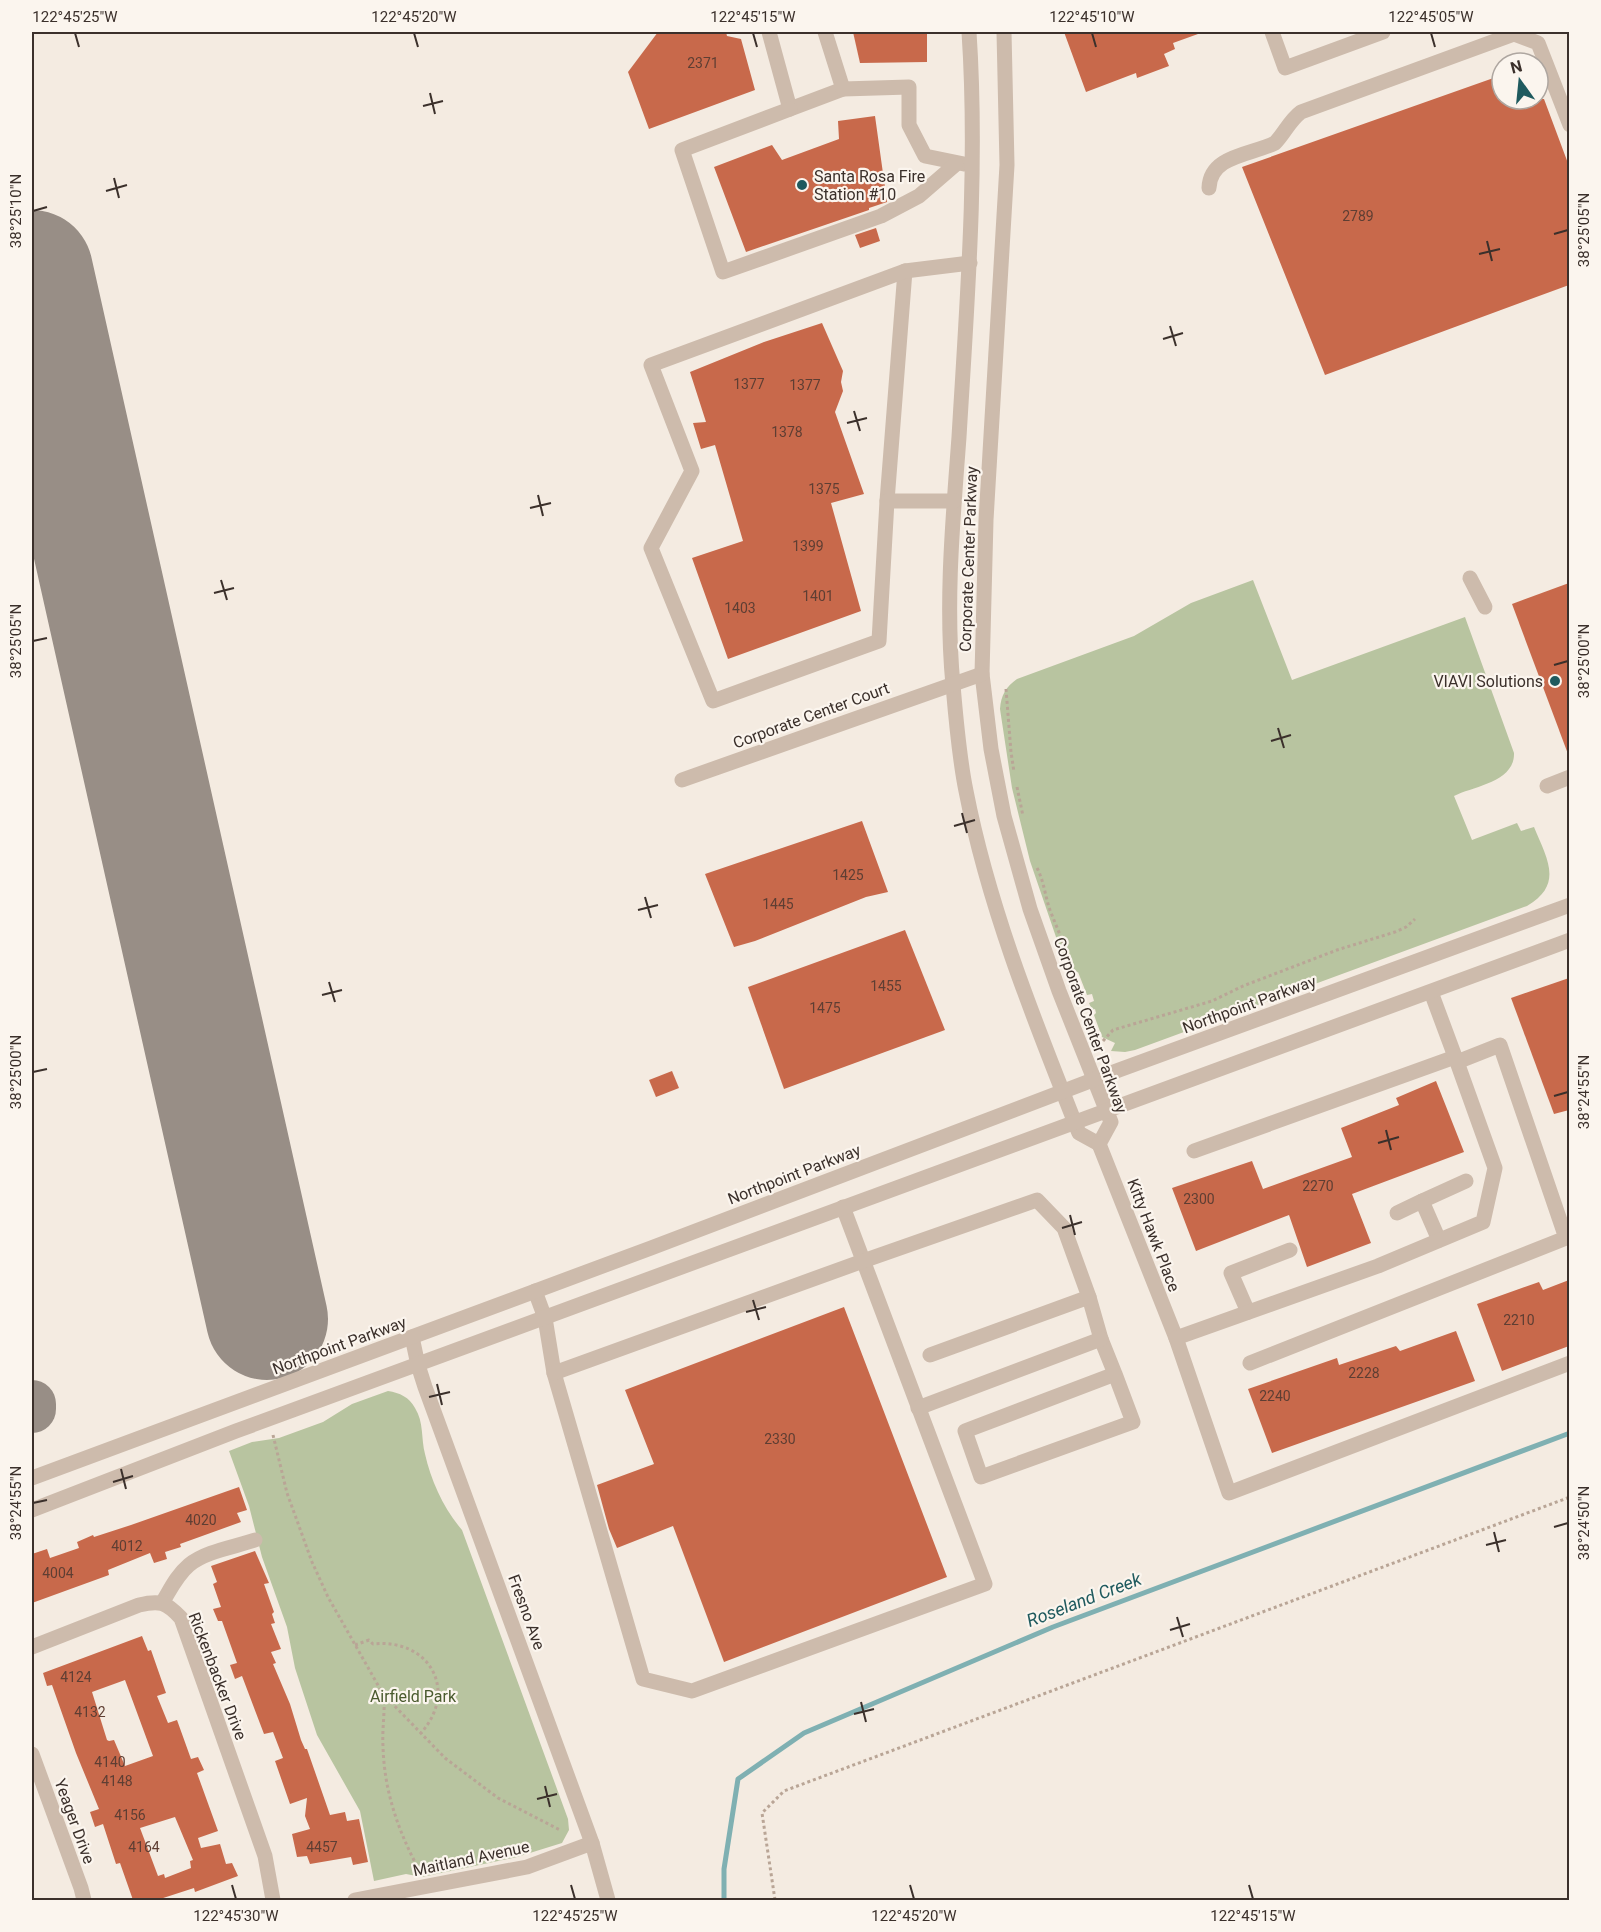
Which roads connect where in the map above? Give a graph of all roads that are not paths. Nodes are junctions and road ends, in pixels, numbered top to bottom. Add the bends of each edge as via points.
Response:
1 (769, 32) edge
2 (825, 32) edge
3 (969, 32) edge
4 (1004, 32) edge
5 (1272, 32) edge
6 (1383, 32) edge
7 (843, 89) junction
8 (790, 109) junction
9 (1569, 125) edge
10 (956, 164) junction
11 (972, 165) junction
12 (1209, 188) dead end
13 (970, 262) junction
14 (905, 271) junction
15 (887, 501) junction
16 (954, 501) junction
17 (1470, 578) dead end
18 (1485, 607) dead end
19 (982, 674) junction
20 (952, 684) junction
21 (1569, 777) edge
22 (682, 780) dead end
23 (1547, 786) dead end
24 (1569, 905) edge
25 (1569, 940) edge
26 (1431, 992) junction
27 (1456, 1059) junction
28 (1094, 1079) junction
29 (1062, 1092) junction
30 (1106, 1110) junction
31 (1074, 1122) junction
32 (1099, 1144) junction
33 (1194, 1152) dead end
34 (1466, 1181) dead end
35 (1422, 1201) junction
36 (843, 1208) junction
37 (1397, 1213) dead end
38 (1439, 1240) junction
39 (1290, 1250) dead end
40 (863, 1260) junction
41 (535, 1291) junction
42 (1089, 1297) junction
43 (1248, 1312) junction
44 (545, 1318) junction
45 (412, 1336) junction
46 (1176, 1338) junction
47 (1101, 1339) junction
48 (930, 1355) dead end
49 (1250, 1363) dead end
50 (1569, 1363) edge
51 (418, 1365) junction
52 (554, 1373) junction
53 (1115, 1374) junction
54 (918, 1408) junction
55 (32, 1478) edge
56 (32, 1510) edge
57 (255, 1540) dead end
58 (162, 1604) junction
59 (32, 1647) edge
60 (32, 1754) edge
61 (592, 1843) junction
62 (84, 1900) edge
63 (273, 1900) edge
64 (355, 1900) edge
65 (608, 1900) edge

1 - 8 street
2 - 7 street
3 - 11 street, Corporate Center Parkway
4 - 19 street, Corporate Center Parkway via 1007,165 986,520
5 - 6 street via 1285,68
7 - 8 street
7 - 10 street via 909,87 909,125 925,156
8 - 10 street via 682,150 723,272 881,216 919,196
9 - 12 street via 1538,43 1514,34 1301,112 1275,143 1221,164 1212,175
10 - 11 street
11 - 13 street, Corporate Center Parkway
13 - 14 street
13 - 16 street, Corporate Center Parkway
14 - 15 street
14 - 15 street via 651,365 692,471 651,548 713,701 879,641
15 - 16 street
16 - 20 street, Corporate Center Parkway via 949,585
17 - 18 street
19 - 20 street, Corporate Center Court
19 - 28 street, Corporate Center Parkway via 1004,816 1030,909
20 - 22 street, Corporate Center Court
20 - 29 street, Corporate Center Parkway via 966,790 988,878 1012,958
21 - 23 street
24 - 28 street, Northpoint Parkway
25 - 26 street
26 - 27 street
26 - 30 street
27 - 33 street
27 - 38 street via 1495,1168 1483,1222
27 - 49 street via 1500,1045 1566,1238
28 - 29 street, Northpoint Parkway
28 - 30 street, Corporate Center Parkway
29 - 31 street, Corporate Center Parkway
29 - 41 street, Northpoint Parkway
30 - 31 street
30 - 32 street, Corporate Center Parkway via 1111,1122
31 - 32 street, Corporate Center Parkway via 1079,1133
31 - 36 street
32 - 46 street, Kitty Hawk Place
34 - 35 street
35 - 37 street
35 - 38 street
36 - 40 street
36 - 44 street
38 - 43 street
39 - 43 street via 1232,1273
40 - 42 street via 1037,1200 1064,1228
40 - 52 street
40 - 54 street
41 - 44 street
41 - 45 street, Northpoint Parkway
42 - 47 street
42 - 48 street
43 - 46 street
44 - 51 street
44 - 52 street
45 - 51 street, Fresno Ave
45 - 55 street, Northpoint Parkway
46 - 50 street, Kitty Hawk Place via 1229,1493
47 - 53 street
47 - 54 street
51 - 56 street
51 - 61 street, Fresno Ave
52 - 54 street via 643,1679 692,1691 985,1584
53 - 53 street via 965,1431 981,1477 1133,1422
57 - 58 street via 190,1565
58 - 59 street via 156,1601 139,1605
58 - 63 street, Rickenbacker Drive via 170,1606 181,1618 265,1856
60 - 62 street, Yeager Drive
61 - 64 street, Maitland Avenue via 526,1867
61 - 65 street, Fresno Ave

